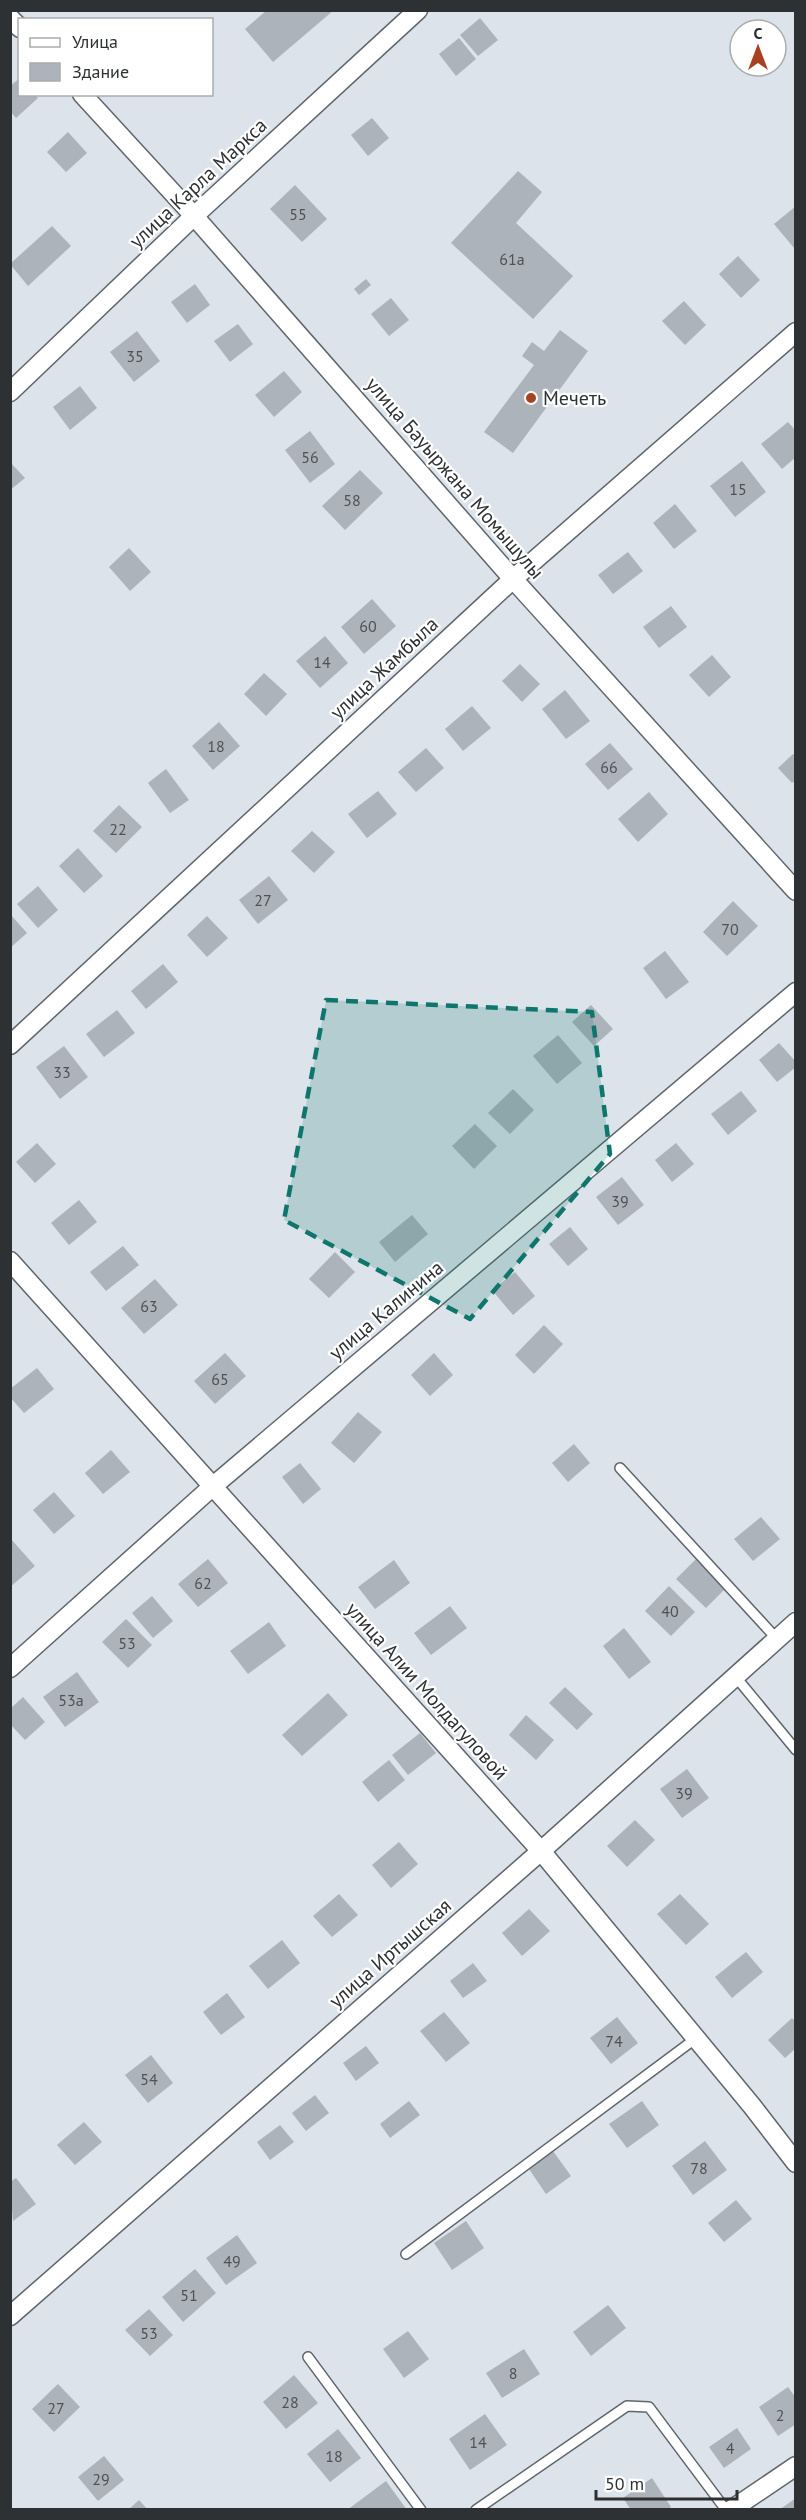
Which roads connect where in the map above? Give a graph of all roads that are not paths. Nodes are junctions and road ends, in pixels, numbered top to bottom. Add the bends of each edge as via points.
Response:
1 (418, 10) edge
2 (84, 96) edge
3 (194, 216) junction
4 (795, 332) edge
5 (10, 392) edge
6 (513, 579) junction
7 (795, 891) edge
8 (795, 992) edge
9 (10, 1045) edge
10 (10, 1261) edge
11 (620, 1468) dead end
12 (212, 1487) junction
13 (795, 1622) edge
14 (776, 1638) junction
15 (10, 1668) edge
16 (735, 1676) junction
17 (795, 1750) edge
18 (541, 1851) junction
19 (695, 2039) junction
20 (795, 2163) edge
21 (406, 2254) dead end
22 (10, 2316) edge
23 (308, 2357) dead end
24 (795, 2466) edge
25 (421, 2510) edge
26 (476, 2510) edge
27 (726, 2510) edge
28 (731, 2510) edge

1 - 3 street, улица Карла Маркса
2 - 3 street, улица Бауыржана Момышулы
3 - 5 street, улица Карла Маркса
3 - 6 street, улица Бауыржана Момышулы
4 - 6 street, улица Жамбыла
6 - 7 street, улица Бауыржана Момышулы
6 - 9 street, улица Жамбыла
8 - 12 street, улица Калинина
10 - 12 street, улица Алии Молдагуловой
11 - 14 lane
12 - 15 street, улица Калинина
12 - 18 street, улица Алии Молдагуловой
13 - 14 street, улица Иртышская
14 - 16 street, улица Иртышская
16 - 17 lane
16 - 18 street, улица Иртышская
18 - 19 street, улица Алии Молдагуловой
18 - 22 street, улица Иртышская
19 - 20 street, улица Алии Молдагуловой
19 - 21 lane
23 - 25 lane
24 - 28 street
26 - 27 lane via 627,2406 649,2408

